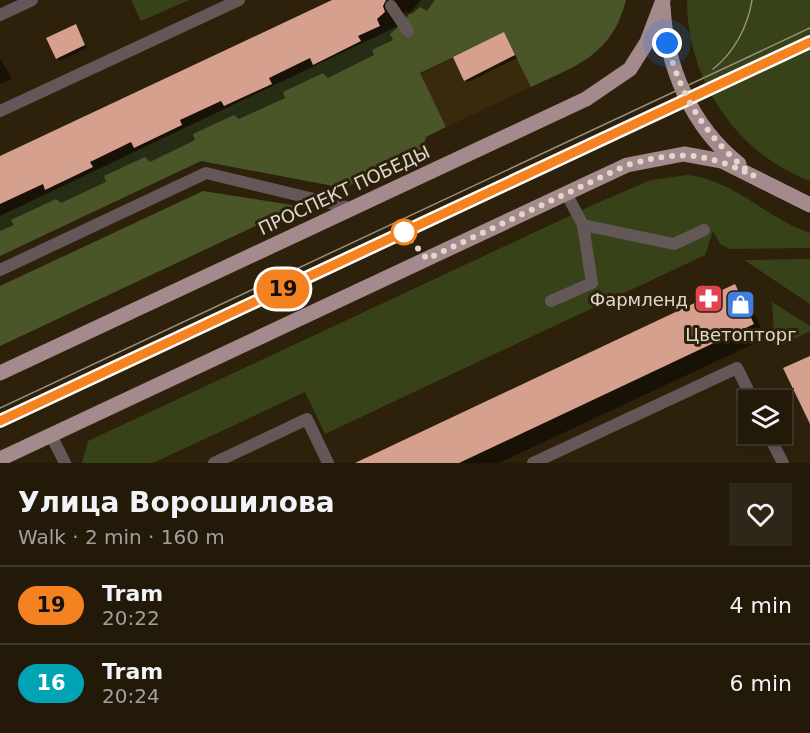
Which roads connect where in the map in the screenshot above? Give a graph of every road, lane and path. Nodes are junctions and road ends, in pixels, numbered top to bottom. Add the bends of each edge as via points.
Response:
1 (32, 0) edge
2 (239, 0) edge
3 (662, 2) edge
4 (391, 6) dead end
5 (0, 15) edge
6 (408, 31) dead end
7 (0, 111) edge
8 (754, 176) junction
9 (566, 193) junction
10 (810, 205) edge
11 (351, 208) junction
12 (583, 225) junction
13 (704, 230) dead end
14 (0, 270) edge
15 (551, 301) dead end
16 (0, 373) edge
17 (748, 390) edge
18 (51, 435) junction
19 (773, 444) edge
20 (0, 459) edge
21 (65, 463) edge
22 (214, 463) edge
23 (328, 463) edge
24 (533, 463) edge
25 (783, 463) edge

1 - 5 lane
2 - 7 lane
3 - 8 main road via 669,53 687,100 714,140
3 - 11 main road, ПРОСПЕКТ ПОБЕДЫ via 647,42 630,69 610,86
4 - 6 lane
8 - 9 main road via 722,160 684,154 627,165
8 - 10 main road
9 - 12 lane
9 - 18 main road
11 - 14 lane via 206,173
11 - 16 main road, ПРОСПЕКТ ПОБЕДЫ
12 - 13 lane via 674,244
12 - 15 lane via 592,283
17 - 24 lane via 737,368
18 - 20 main road
18 - 21 lane
19 - 25 lane
22 - 23 lane via 307,419

